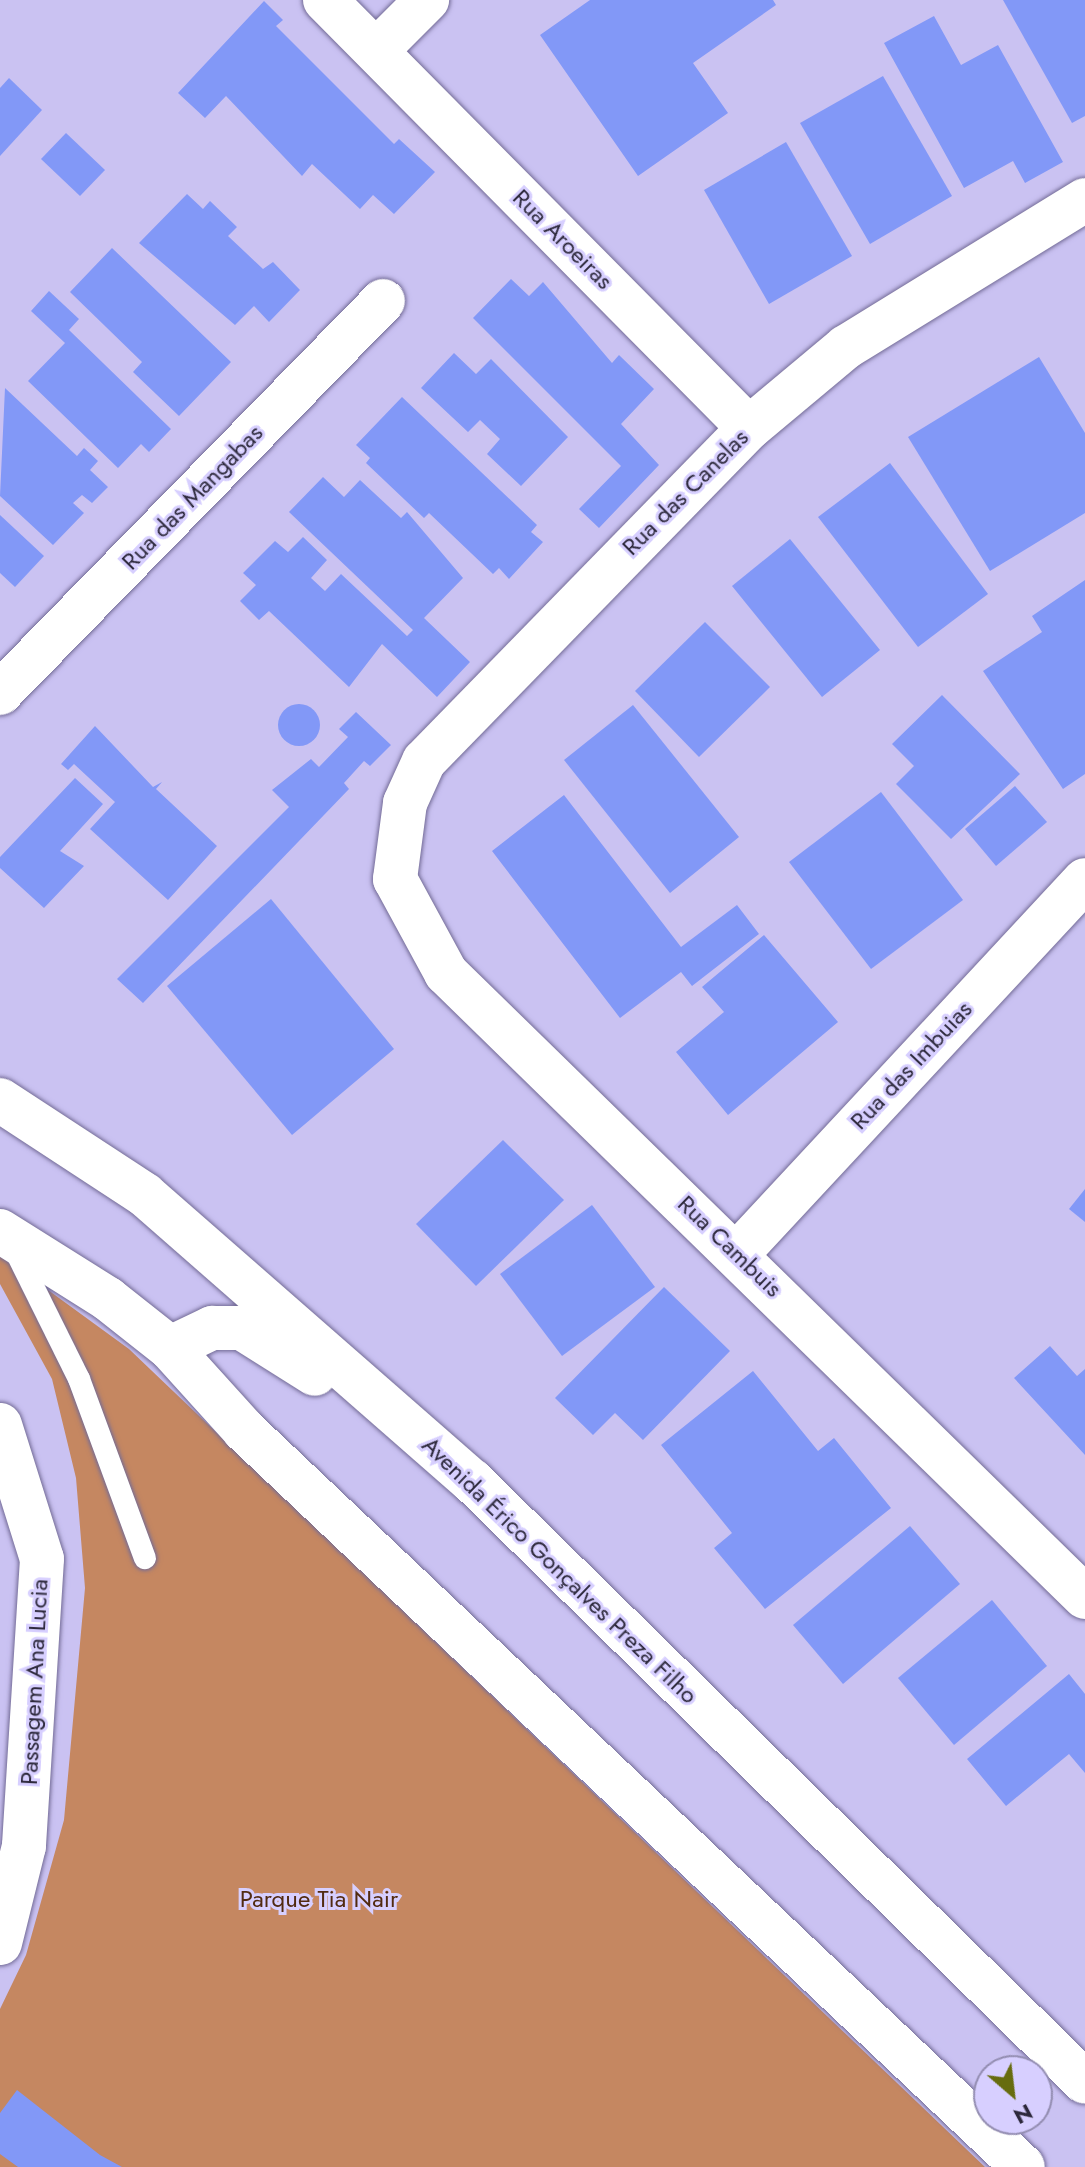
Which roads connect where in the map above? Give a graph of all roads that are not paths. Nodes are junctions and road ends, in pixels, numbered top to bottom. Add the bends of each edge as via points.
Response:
1 (325, 0) edge
2 (427, 0) edge
3 (377, 50) junction
4 (1085, 200) edge
5 (383, 301) dead end
6 (749, 428) junction
7 (0, 693) edge
8 (395, 879) joint
9 (1085, 880) edge
10 (0, 1100) edge
11 (4, 1234) edge
12 (738, 1253) junction
13 (170, 1348) junction
14 (0, 1425) edge
15 (472, 1481) junction
16 (145, 1558) dead end
17 (1085, 1597) edge
18 (0, 1943) edge
19 (1085, 2082) edge
20 (1023, 2167) edge

1 - 3 street, Rua Aroeiras
2 - 3 street
3 - 6 street, Rua Aroeiras
4 - 6 street, Rua das Canelas via 846,347
5 - 7 street, Rua das Mangabas
6 - 8 street, Rua das Canelas via 424,761 405,803
8 - 12 street, Rua Cambuis via 446,973
9 - 12 street, Rua das Imbuias
10 - 15 street, Avenida Érico Gonçalves Preza Filho via 145,1195
11 - 13 street via 108,1299
11 - 16 lane via 79,1379
12 - 17 street, Rua Cambuis
13 - 15 street via 212,1328 242,1328 276,1343 365,1414
13 - 20 street via 244,1430
14 - 18 street, Passagem Ana Lucia via 42,1559 24,1846
15 - 19 street, Avenida Érico Gonçalves Preza Filho

